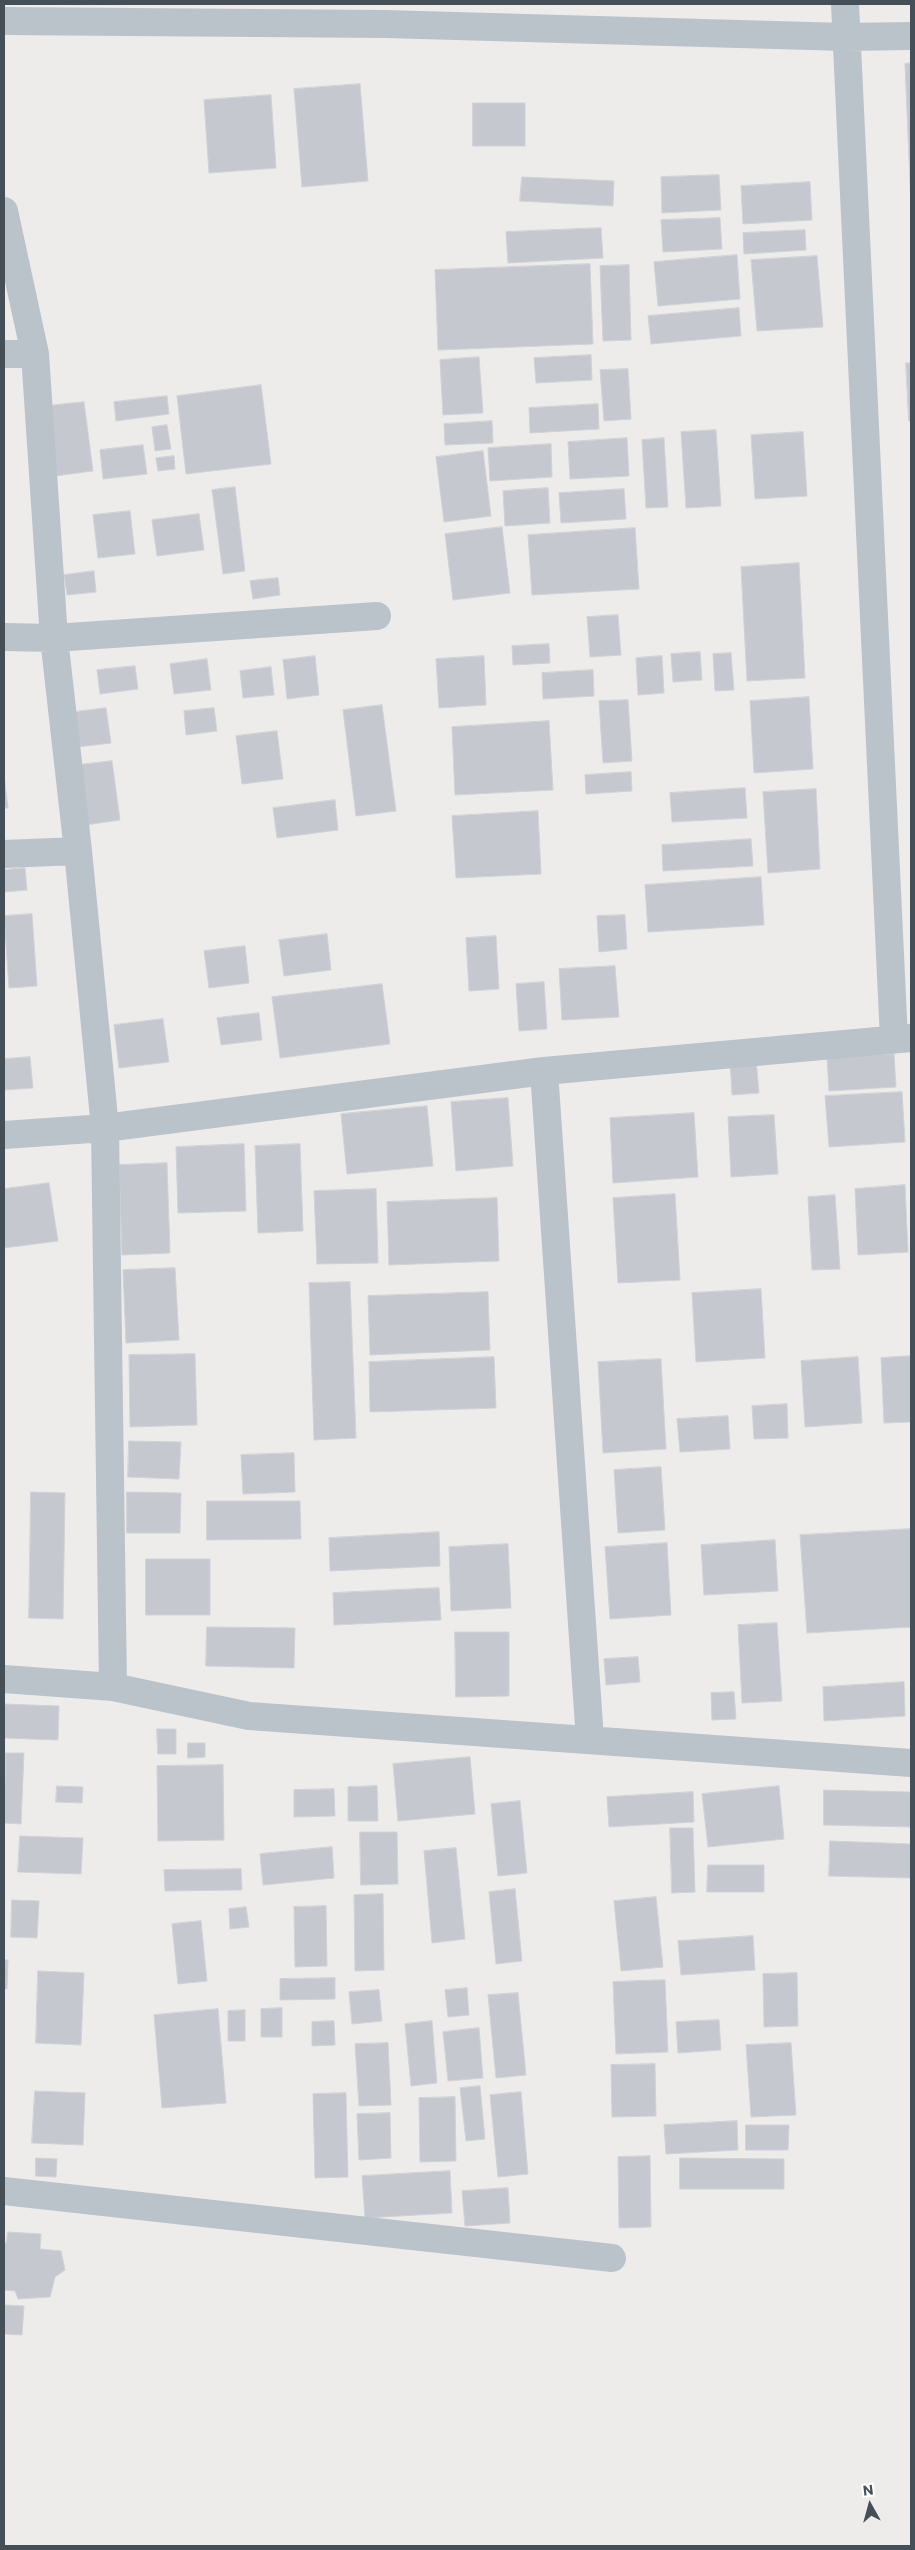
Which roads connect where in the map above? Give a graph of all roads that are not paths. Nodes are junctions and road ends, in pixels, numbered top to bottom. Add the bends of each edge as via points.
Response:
1 (845, 4) edge
2 (385, 14) edge
3 (4, 20) edge
4 (911, 36) edge
5 (846, 37) junction
6 (4, 211) edge
7 (4, 354) edge
8 (35, 354) junction
9 (377, 616) dead end
10 (4, 637) edge
11 (54, 638) junction
12 (78, 851) junction
13 (4, 854) edge
14 (903, 1039) edge
15 (544, 1071) junction
16 (105, 1128) junction
17 (4, 1135) edge
18 (4, 1679) edge
19 (113, 1688) junction
20 (590, 1740) junction
21 (911, 1763) edge
22 (4, 2192) edge
23 (612, 2258) dead end

1 - 5 street
2 - 3 street
2 - 5 street
4 - 5 street
5 - 14 street
6 - 8 street
7 - 8 street
8 - 11 street
9 - 11 street
10 - 11 street
11 - 12 street
12 - 13 street
12 - 16 street
14 - 15 street
15 - 16 street
15 - 20 street
16 - 17 street
16 - 19 street
18 - 19 street
19 - 20 street via 249,1716
20 - 21 street
22 - 23 street

